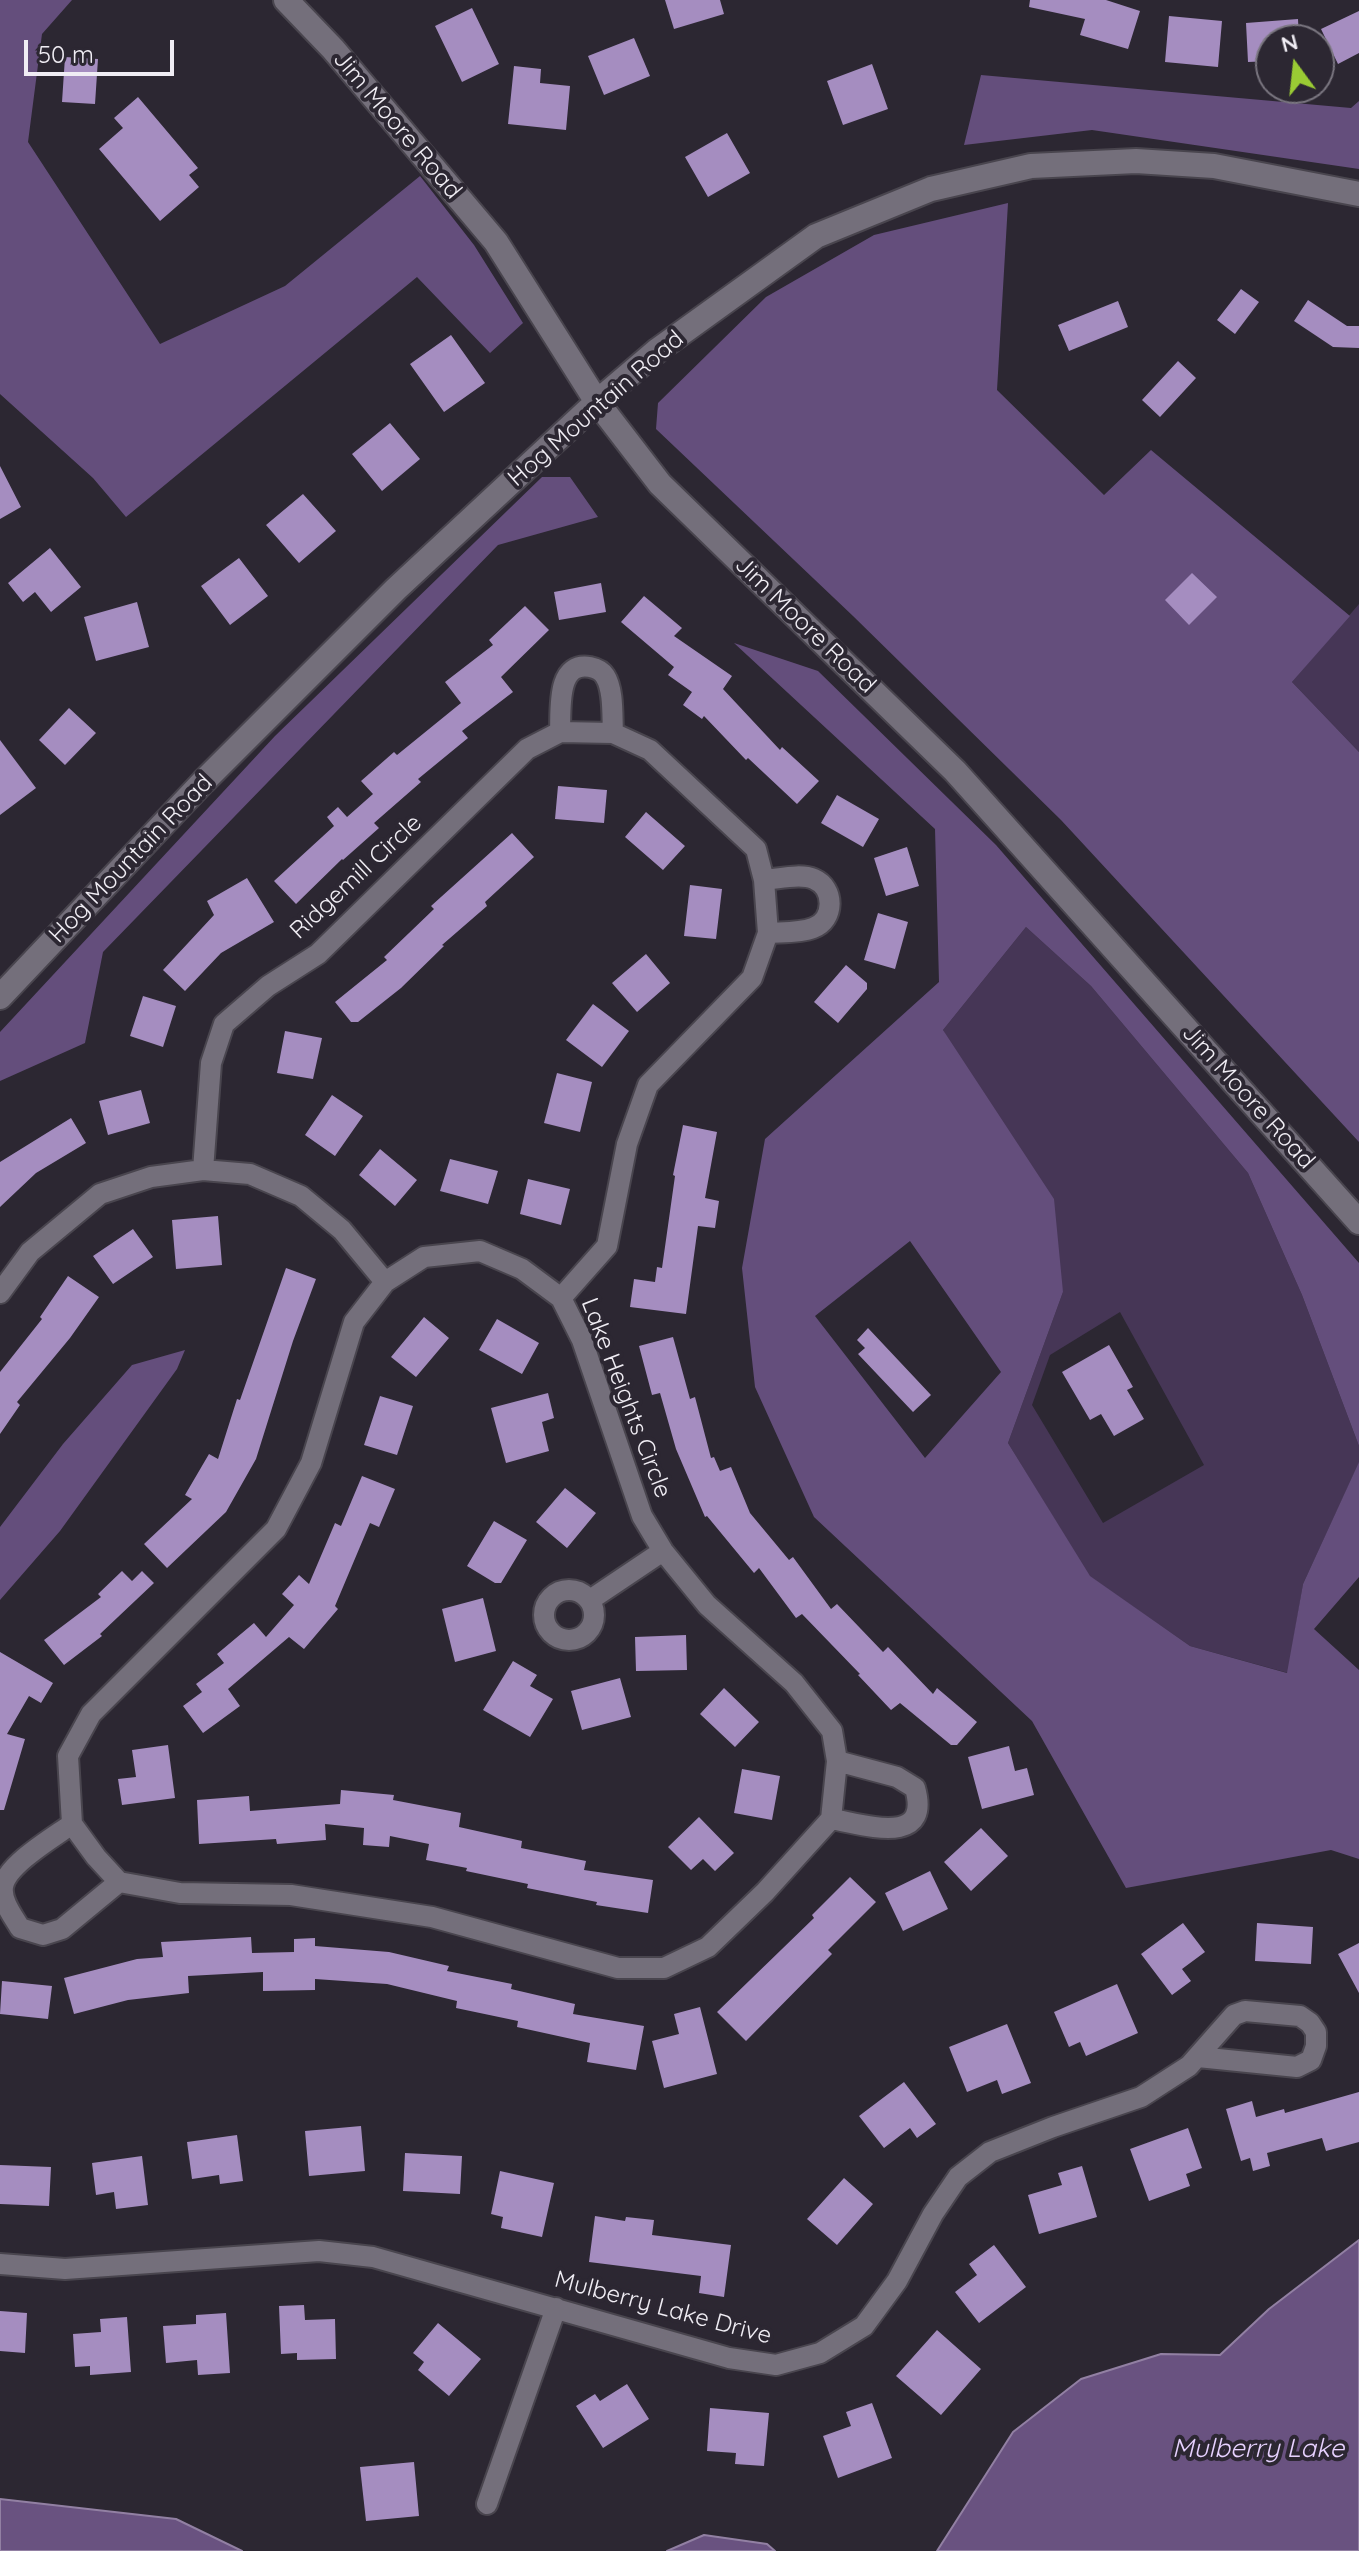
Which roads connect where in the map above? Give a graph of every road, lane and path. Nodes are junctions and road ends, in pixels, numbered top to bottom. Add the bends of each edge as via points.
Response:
1 (286, 0) edge
2 (1359, 194) edge
3 (597, 402) junction
4 (560, 732) junction
5 (613, 733) junction
6 (764, 880) junction
7 (768, 933) junction
8 (0, 997) edge
9 (203, 1170) junction
10 (1359, 1222) edge
11 (385, 1282) junction
12 (0, 1293) edge
13 (561, 1298) junction
14 (663, 1551) junction
15 (590, 1600) dead end
16 (837, 1761) junction
17 (831, 1819) junction
18 (72, 1824) junction
19 (119, 1882) junction
20 (1198, 2057) junction
21 (0, 2264) edge
22 (556, 2308) junction
23 (487, 2504) dead end

1 - 3 street, Jim Moore Road via 496,242
2 - 3 street, Hog Mountain Road via 1214,166 1136,161 1031,166 931,189 816,236 658,350
3 - 8 street, Hog Mountain Road via 396,589 203,782
3 - 10 street, Jim Moore Road via 660,484 955,771
4 - 5 street, Ridgemill Circle
4 - 5 street via 564,680 582,666 605,676
4 - 9 street, Ridgemill Circle via 527,749 318,954 268,986 224,1024 211,1063
5 - 6 street, Ridgemill Circle via 650,750 756,849
6 - 7 street, Ridgemill Circle
6 - 7 street via 812,877 823,884 831,905 814,928
7 - 13 street, Ridgemill Circle via 752,978 648,1085 627,1144 607,1246
9 - 11 street via 250,1174 301,1196 342,1230
9 - 12 street via 151,1177 100,1194 30,1252
11 - 13 street, Lake Heights Circle via 424,1257 480,1251 522,1269
11 - 18 street, Lake Heights Circle via 354,1322 311,1463 276,1529 91,1714 68,1756
13 - 14 street, Lake Heights Circle via 582,1340 642,1516
14 - 15 street
14 - 16 street, Lake Heights Circle via 707,1605 794,1683 832,1731
16 - 17 street, Lake Heights Circle
16 - 17 street via 897,1777 915,1788 920,1805 913,1821 901,1828
17 - 19 street via 708,1947 664,1968 618,1968 401,1912 291,1895 180,1893
18 - 19 street
18 - 19 street via 9,1871 2,1889 20,1928 43,1935 62,1929
20 - 20 street, Mulberry Lake Drive via 1234,2015 1245,2011 1300,2016 1316,2032 1311,2060 1297,2067
20 - 22 street, Mulberry Lake Drive via 1141,2097 990,2152 958,2177 864,2326 820,2353 776,2365 729,2358
21 - 22 street, Mulberry Lake Drive via 65,2269 319,2251 373,2257
22 - 23 street

